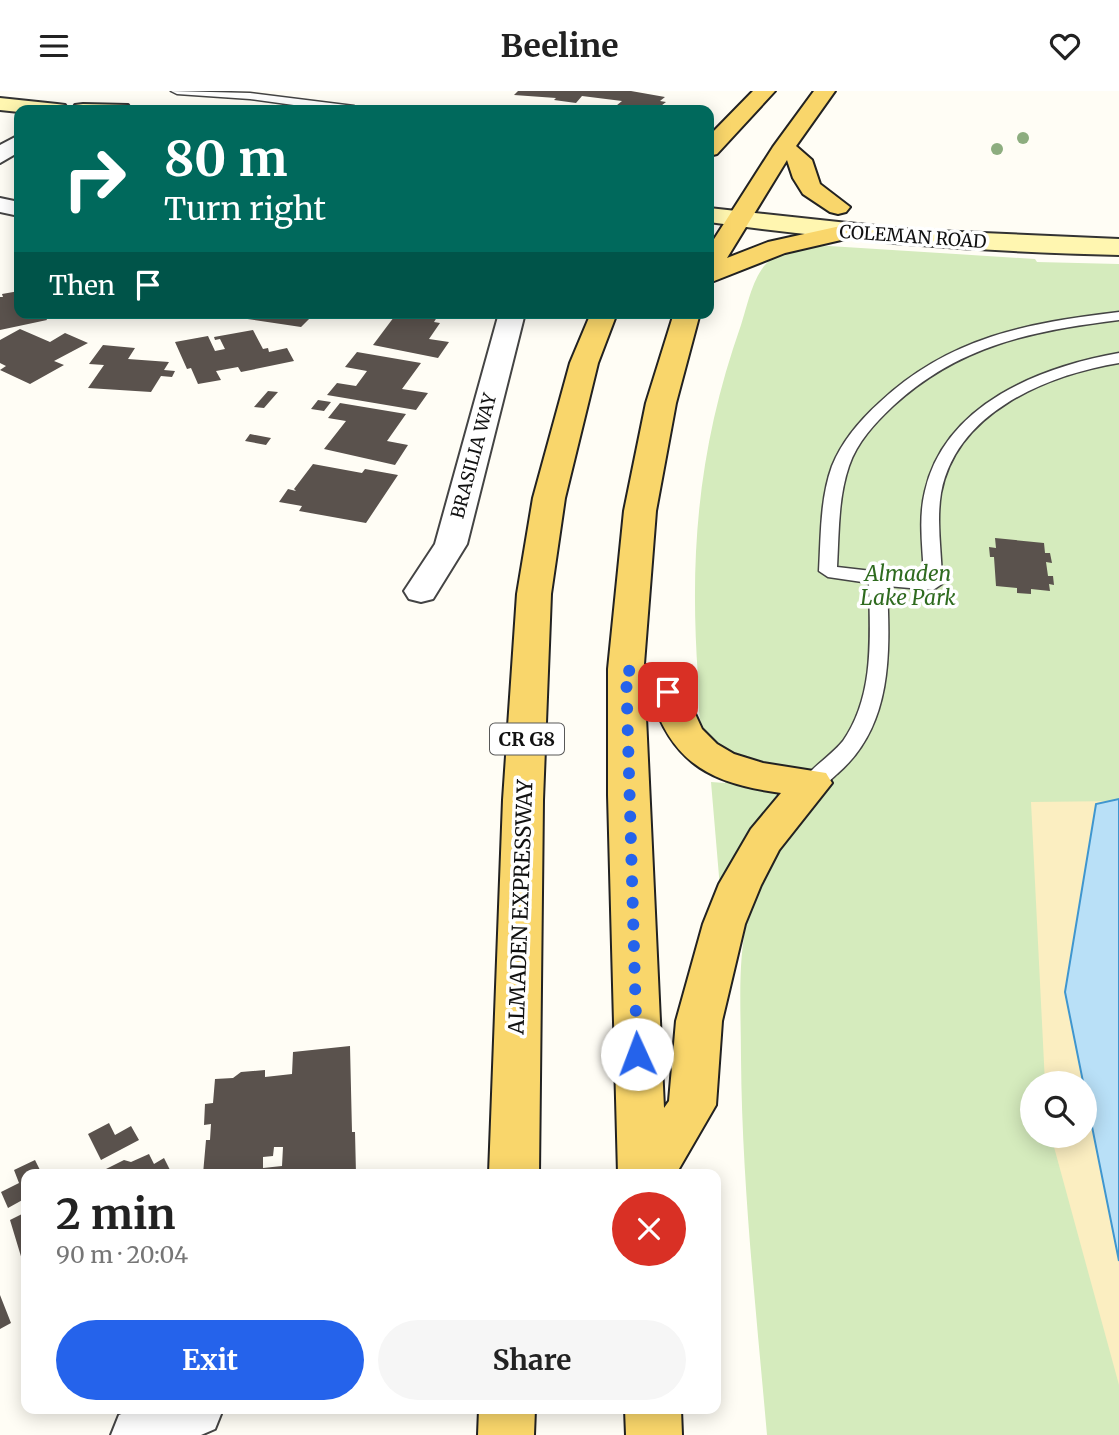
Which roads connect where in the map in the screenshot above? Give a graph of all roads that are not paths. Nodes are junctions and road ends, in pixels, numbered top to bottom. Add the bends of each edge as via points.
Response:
1 (177, 91) edge
2 (765, 91) edge
3 (825, 91) edge
4 (317, 105) edge
5 (714, 144) edge
6 (784, 147) junction
7 (714, 196) edge
8 (838, 207) junction
9 (743, 209) junction
10 (714, 214) edge
11 (1119, 226) edge
12 (845, 232) junction
13 (1119, 247) edge
14 (714, 258) edge
15 (714, 273) edge
16 (1119, 316) edge
17 (510, 319) edge
18 (602, 319) edge
19 (685, 319) edge
20 (1119, 358) edge
21 (878, 579) junction
22 (421, 591) dead end
23 (626, 669) junction
24 (812, 783) junction
25 (514, 1169) edge
26 (643, 1169) edge
27 (652, 1169) edge
28 (184, 1414) edge
29 (506, 1414) edge
30 (653, 1414) edge
31 (139, 1435) edge
32 (506, 1435) edge
33 (654, 1435) edge

1 - 4 lane
2 - 5 main road
3 - 6 main road
6 - 8 main road via 801,160 806,185
6 - 9 main road
7 - 9 street, COLEMAN ROAD
8 - 9 street, COLEMAN ROAD
8 - 11 street, COLEMAN ROAD
9 - 10 street, COLEMAN ROAD
9 - 12 street, COLEMAN ROAD
9 - 14 main road
12 - 13 street, COLEMAN ROAD via 1017,245
12 - 15 main road via 777,247
16 - 21 lane via 1022,330 943,359 902,387 863,428 841,464 833,499 828,571
17 - 22 street, BRASILIA WAY via 451,544
18 - 25 main road, ALMADEN EXPRESSWAY / CR G8 via 584,363 549,498 534,594 523,800
19 - 23 main road via 661,403 640,511
20 - 21 lane via 1059,373 1017,390 975,419 947,452 933,492 933,584
21 - 24 lane via 877,691 858,737
23 - 24 main road via 668,692 677,723 705,757 733,771
23 - 26 main road
24 - 27 main road via 765,840 740,884 724,925 699,1021 692,1105
28 - 31 street
29 - 32 main road
30 - 33 main road

